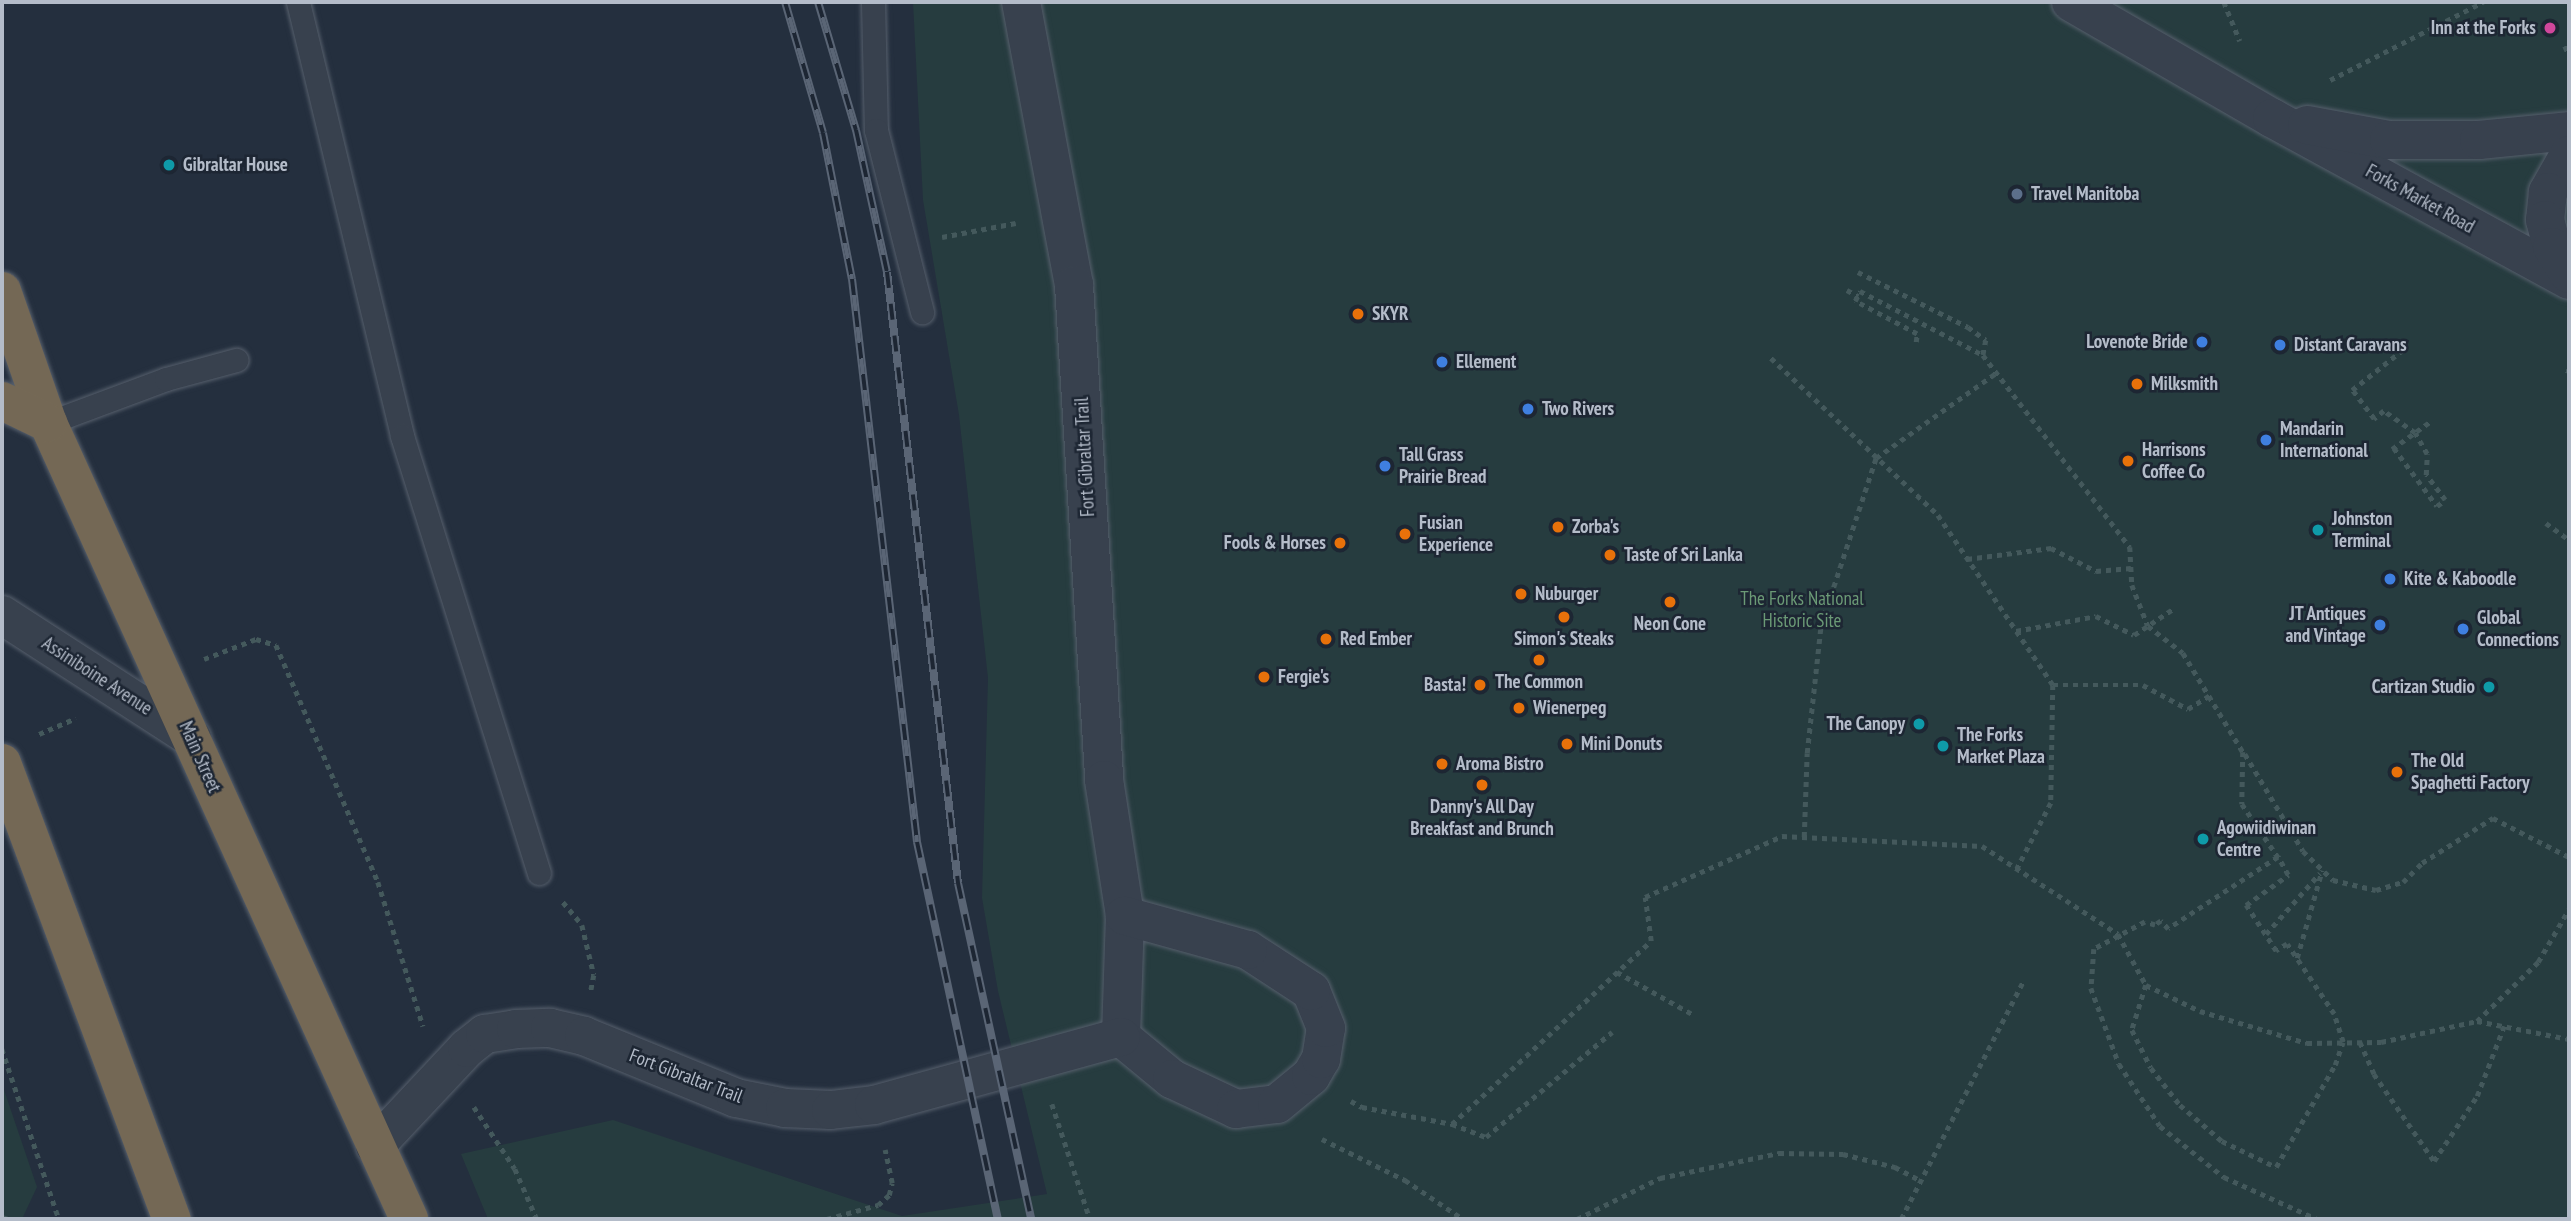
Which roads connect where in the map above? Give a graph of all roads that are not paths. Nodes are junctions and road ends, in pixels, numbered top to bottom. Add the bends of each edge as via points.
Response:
1 (299, 2) edge
2 (873, 2) edge
3 (1021, 2) edge
4 (2071, 2) edge
5 (2272, 118) junction
6 (2569, 131) edge
7 (2569, 155) edge
8 (2569, 274) edge
9 (2569, 280) edge
10 (2, 290) edge
11 (922, 312) dead end
12 (236, 360) dead end
13 (2, 401) edge
14 (48, 423) junction
15 (2, 615) edge
16 (191, 738) junction
17 (2, 763) edge
18 (539, 873) road end
19 (1125, 916) junction
20 (1121, 1037) junction
21 (375, 1146) junction
22 (172, 1219) edge
23 (409, 1219) edge

1 - 18 lane via 402,436
2 - 11 lane via 876,130
3 - 19 street, Fort Gibraltar Trail via 1074,285 1104,780
4 - 5 street, Forks Market Road
5 - 6 street, Forks Market Road via 2389,140 2479,140
5 - 9 street, Forks Market Road
7 - 8 street via 2548,192 2545,220 2552,247
10 - 14 highway, Main Street
12 - 14 lane via 166,379
13 - 14 highway
14 - 16 highway, Main Street
15 - 16 street, Assiniboine Avenue
16 - 21 highway, Main Street
17 - 22 highway
19 - 20 street, Fort Gibraltar Trail
19 - 20 street via 1248,950 1311,991 1326,1028 1321,1059 1311,1076 1277,1104 1236,1109 1172,1079
20 - 21 street, Fort Gibraltar Trail via 874,1105 785,1108 736,1098 584,1036 550,1028 485,1034 449,1065
21 - 23 highway, Main Street

